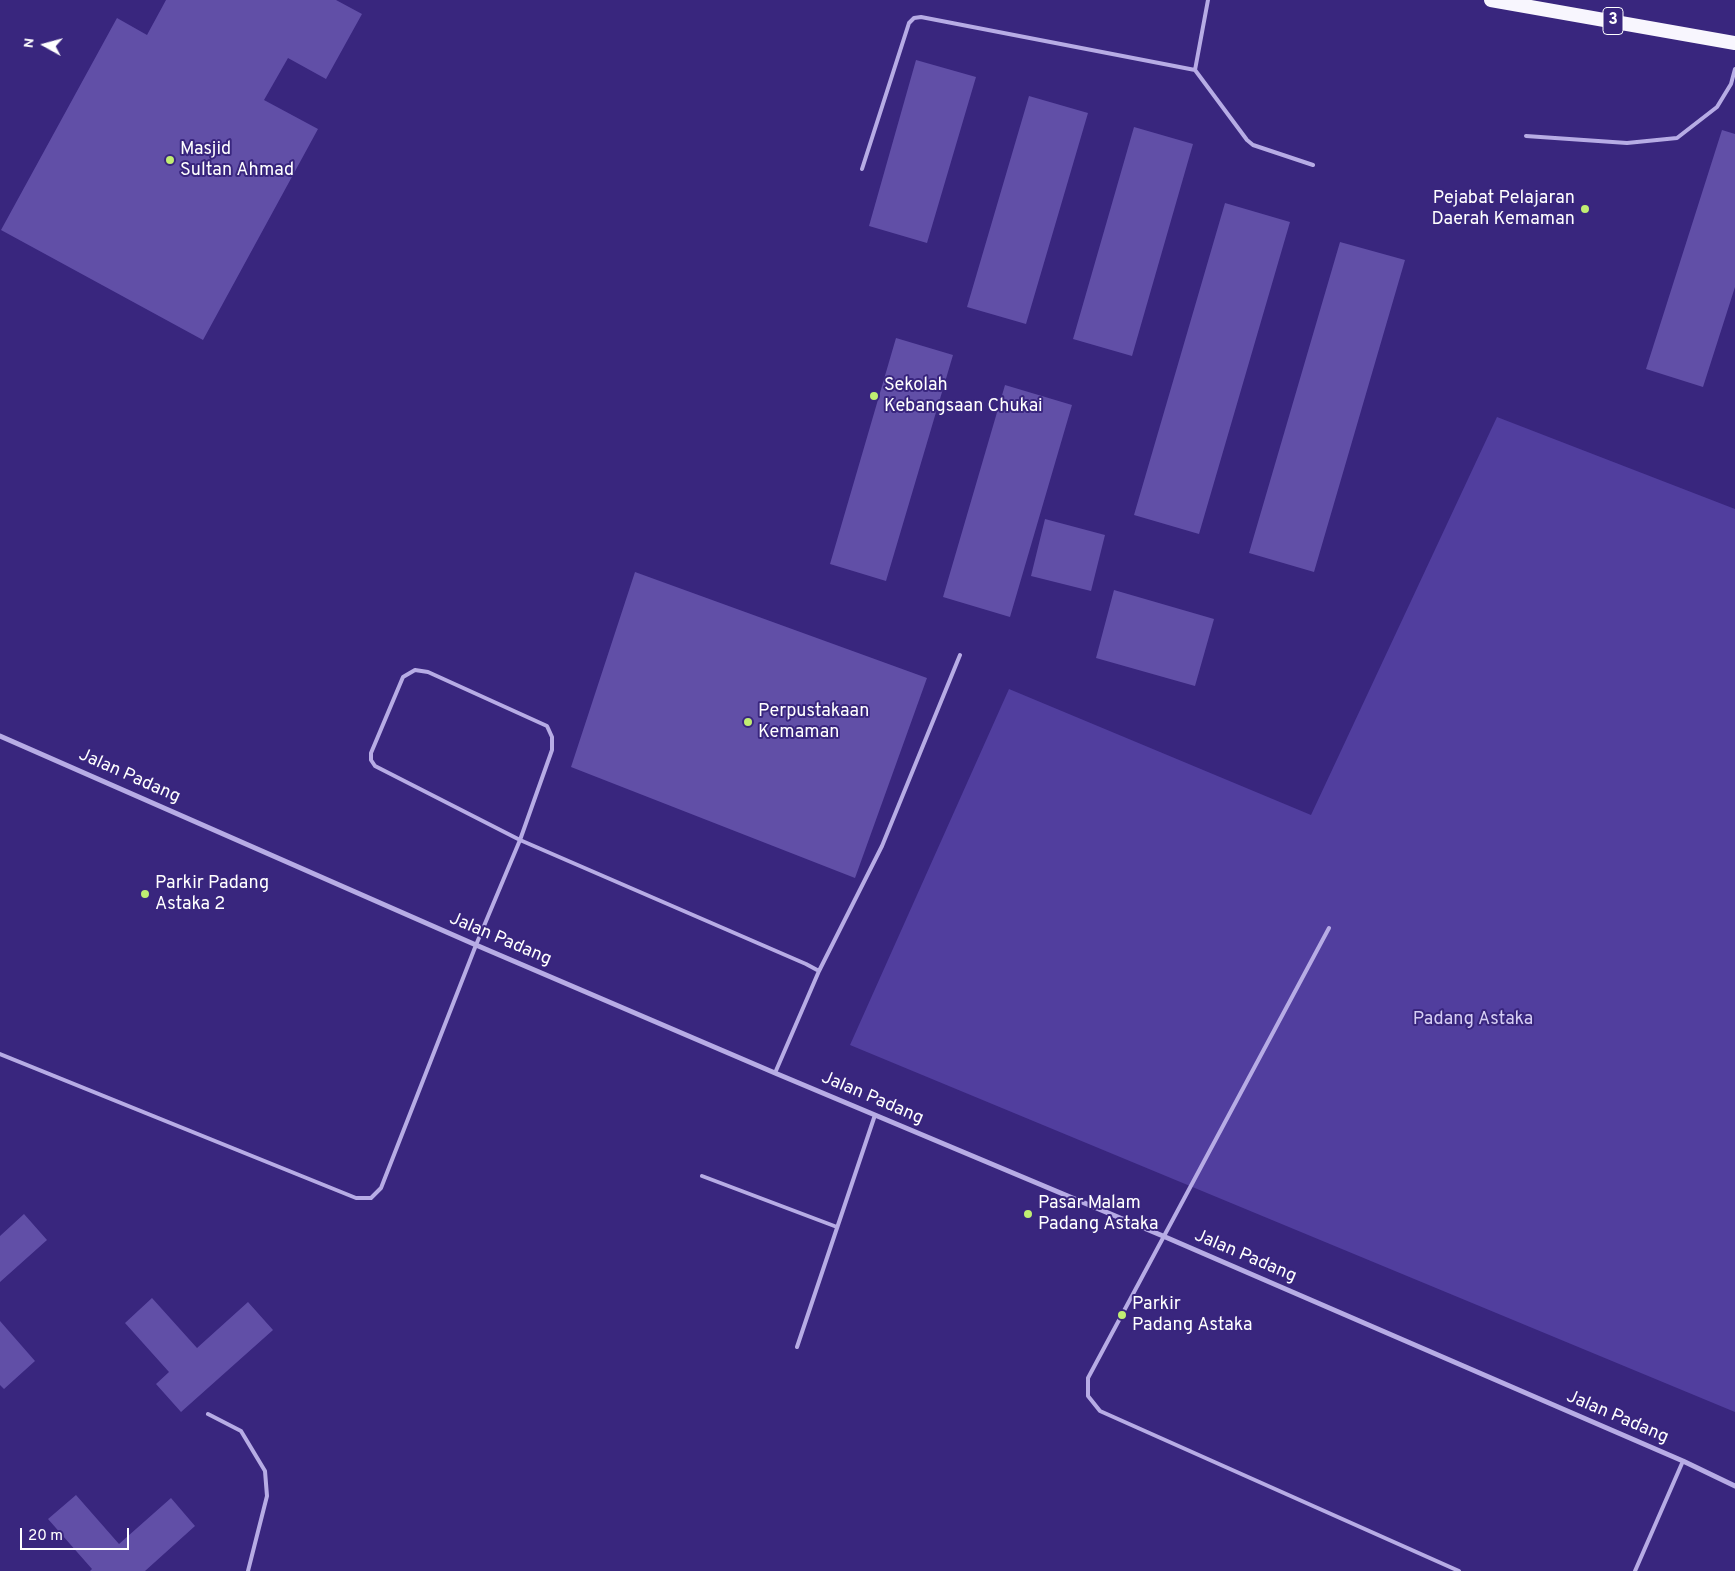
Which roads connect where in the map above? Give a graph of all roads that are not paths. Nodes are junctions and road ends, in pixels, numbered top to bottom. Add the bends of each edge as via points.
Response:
1 (1208, 0) edge
2 (1491, 0) edge
3 (1735, 43) edge
4 (1735, 68) edge
5 (1195, 70) junction
6 (1526, 136) dead end
7 (1313, 165) dead end
8 (862, 169) dead end
9 (960, 655) dead end
10 (0, 736) edge
11 (520, 840) junction
12 (1329, 928) dead end
13 (476, 945) junction
14 (818, 971) junction
15 (0, 1054) edge
16 (775, 1073) junction
17 (875, 1115) junction
18 (702, 1176) dead end
19 (837, 1227) junction
20 (1163, 1236) junction
21 (797, 1347) dead end
22 (208, 1414) dead end
23 (1682, 1461) junction
24 (1735, 1486) edge
25 (248, 1571) edge
26 (1459, 1571) edge
27 (1635, 1571) edge

1 - 5 lane
2 - 3 highway, 3
4 - 6 lane via 1731,84 1717,107 1676,138 1627,143
5 - 7 lane via 1253,145
5 - 8 lane via 914,18 909,23
9 - 14 lane via 882,846
10 - 13 street, Jalan Padang
11 - 11 lane via 375,766 371,753 402,677 415,670 428,672 547,726 552,737 552,750
11 - 13 lane
11 - 14 lane
12 - 20 lane
13 - 15 lane via 381,1188 371,1198 356,1198
13 - 16 street, Jalan Padang
14 - 16 lane
16 - 17 street, Jalan Padang
17 - 19 lane
17 - 20 street, Jalan Padang
18 - 19 lane
19 - 21 lane
20 - 23 street, Jalan Padang
20 - 26 lane via 1088,1378 1088,1396 1100,1411
22 - 25 lane via 241,1430 264,1470 268,1496
23 - 24 street, Jalan Padang
23 - 27 lane

